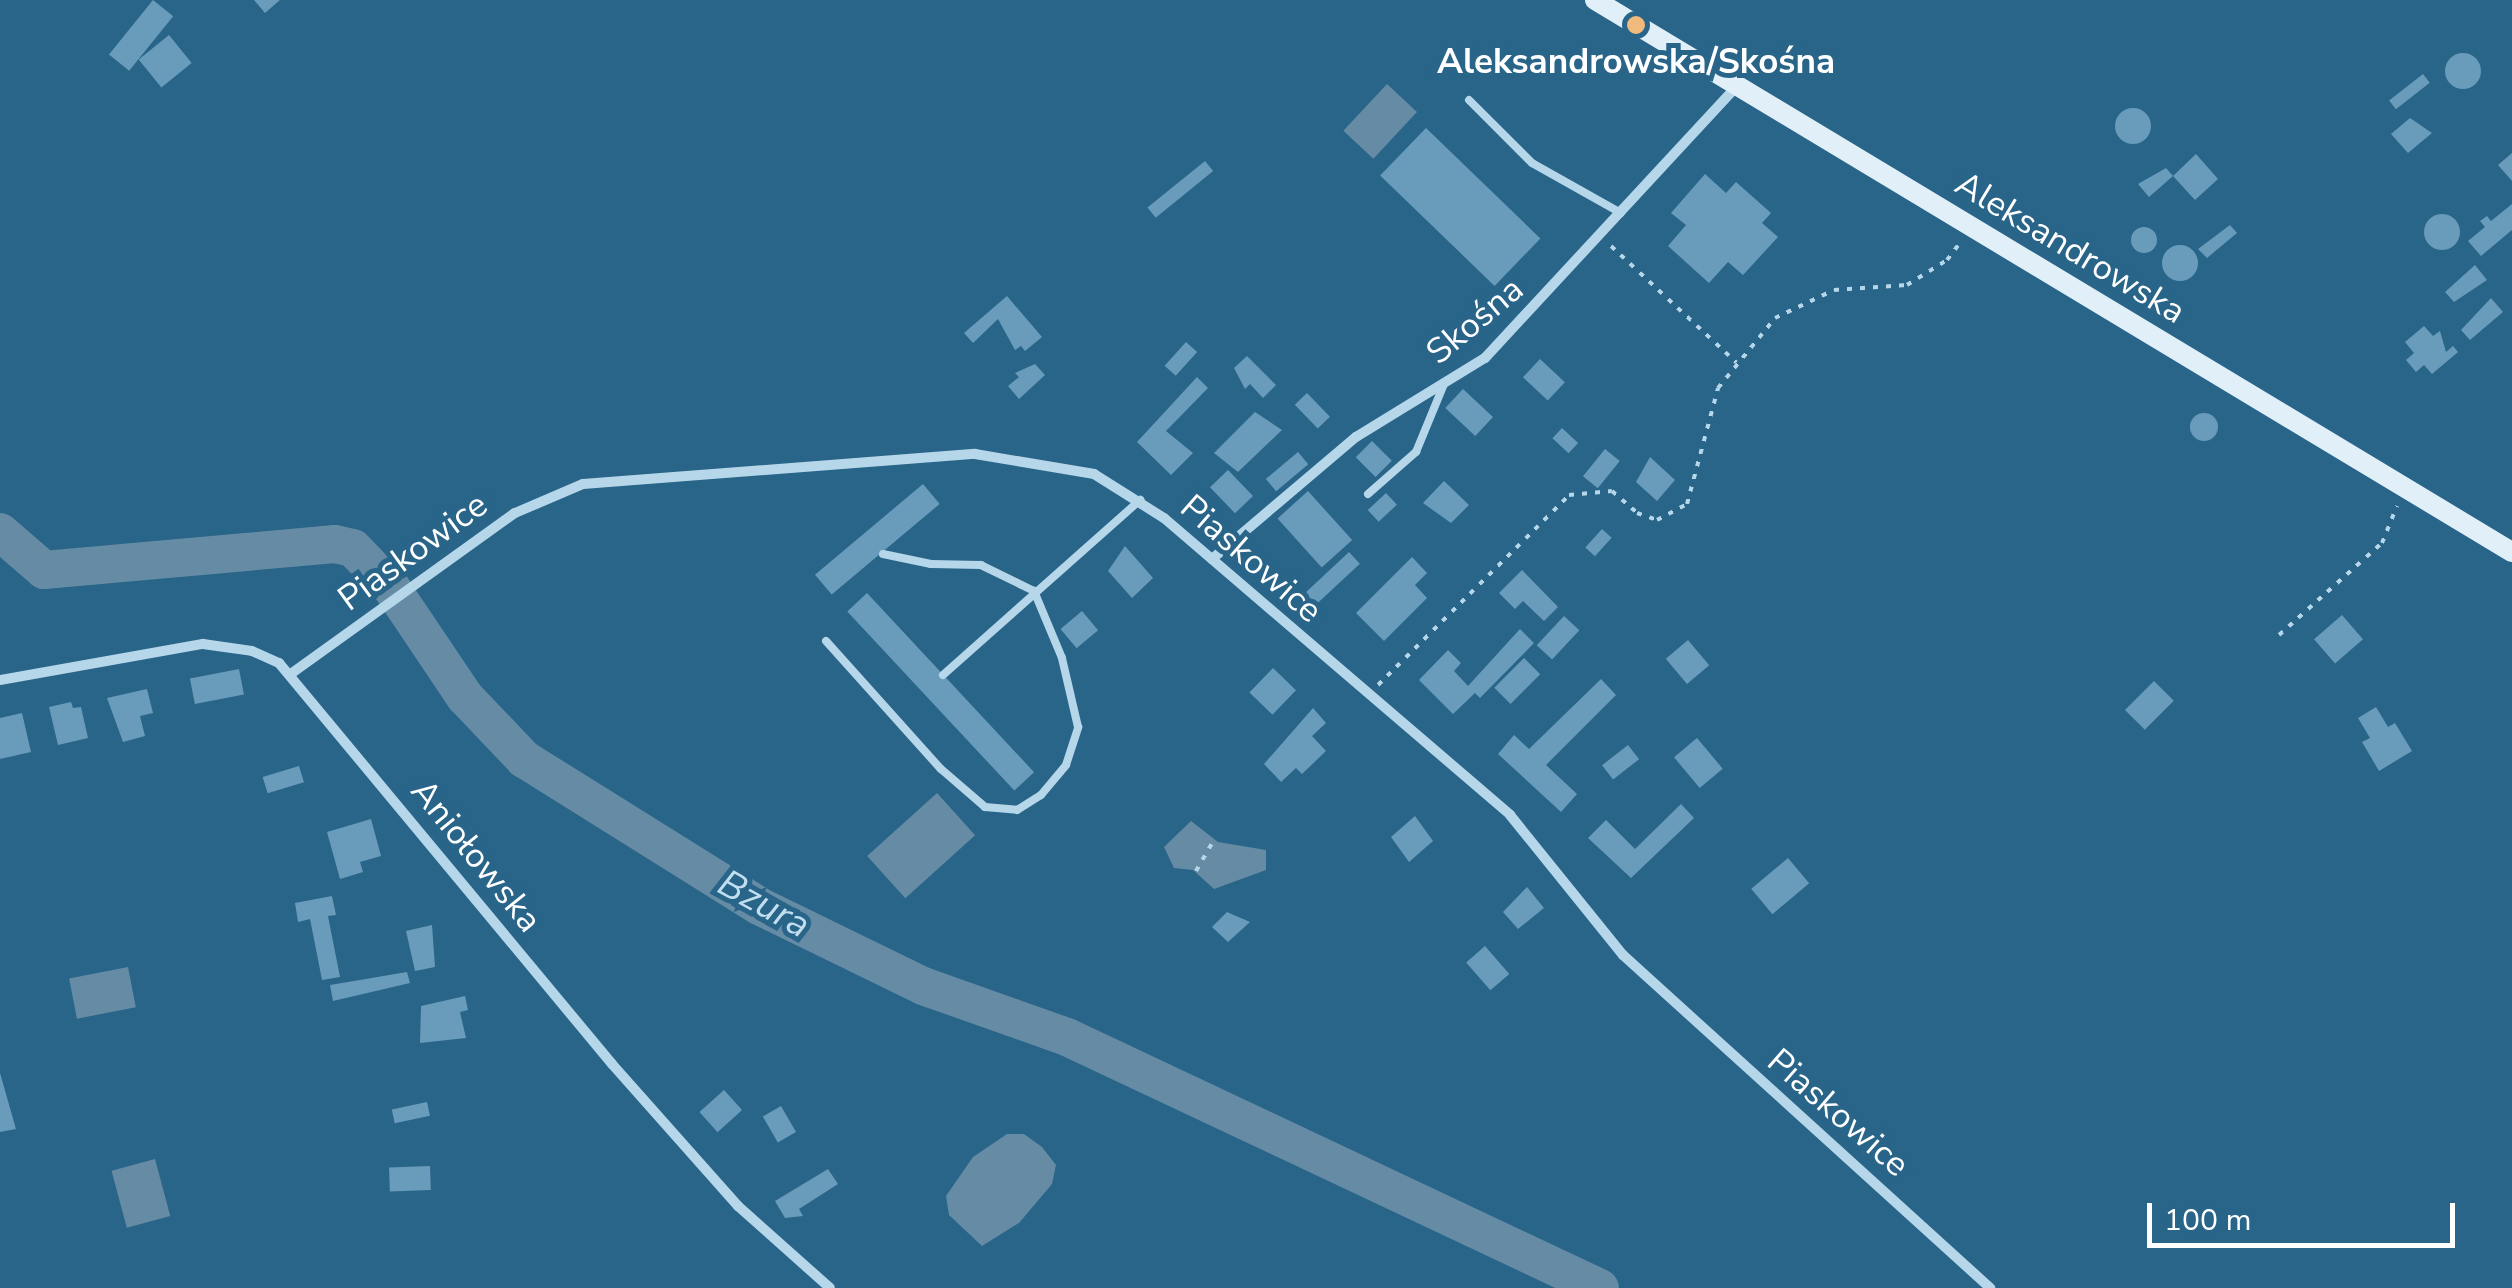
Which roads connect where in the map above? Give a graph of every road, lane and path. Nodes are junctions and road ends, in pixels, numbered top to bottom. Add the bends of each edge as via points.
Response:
1 (1595, 0) edge
2 (1738, 86) junction
3 (1468, 100) dead end
4 (1622, 213) junction
5 (1972, 227) junction
6 (1601, 236) junction
7 (1736, 362) junction
8 (1444, 384) junction
9 (2409, 491) junction
10 (1368, 494) dead end
11 (1140, 500) junction
12 (2512, 552) edge
13 (883, 554) dead end
14 (1212, 559) junction
15 (1034, 590) junction
16 (2279, 635) dead end
17 (826, 641) dead end
18 (292, 673) junction
19 (942, 675) dead end
20 (0, 680) edge
21 (1368, 698) junction
22 (1214, 840) dead end
23 (1196, 870) dead end
24 (830, 1288) edge
25 (1990, 1288) edge

1 - 2 main road, Aleksandrowska
2 - 4 street, Skośna
2 - 5 main road, Aleksandrowska
3 - 4 lane via 1532,163
4 - 6 street, Skośna
5 - 7 path via 1948,260 1907,285 1858,287 1806,300 1775,318
5 - 9 main road, Aleksandrowska
6 - 7 path
6 - 8 street, Skośna via 1515,330
7 - 21 path via 1718,388 1686,504 1657,520 1612,491 1569,495 1396,662
8 - 10 lane via 1416,452
8 - 14 street, Skośna via 1331,455
9 - 12 main road, Aleksandrowska
9 - 16 path via 2388,518 2382,543
11 - 14 street, Piaskowice
11 - 15 lane
11 - 18 street, Piaskowice via 1068,465 975,454 583,484 526,506
13 - 15 lane via 981,565
14 - 21 street, Piaskowice
15 - 17 lane via 1062,658 1078,727 1066,765 1042,795 1017,810 985,806 941,769
15 - 19 lane
18 - 20 street, Aniołowska via 252,651 202,644
18 - 24 street, Aniołowska via 612,1064 738,1206
21 - 25 street, Piaskowice via 1510,816 1623,955
22 - 23 path

